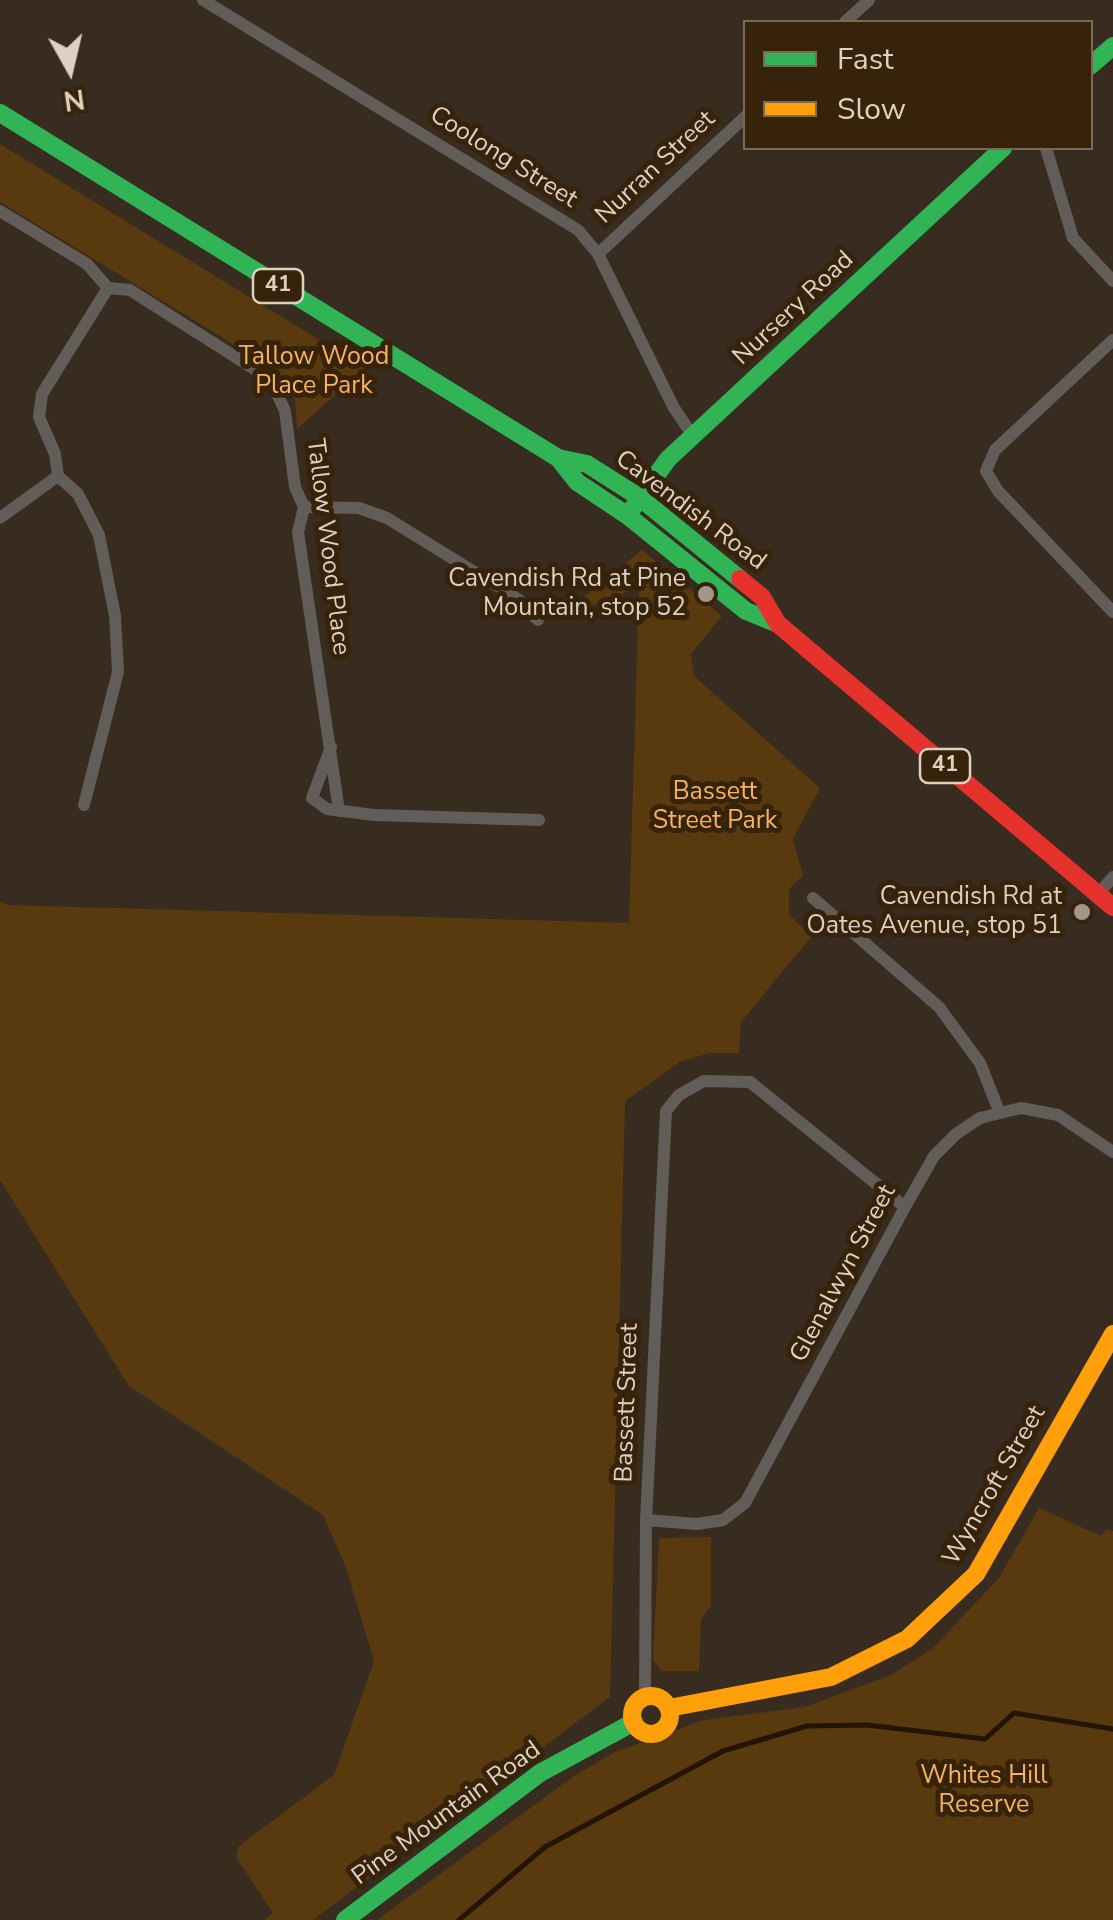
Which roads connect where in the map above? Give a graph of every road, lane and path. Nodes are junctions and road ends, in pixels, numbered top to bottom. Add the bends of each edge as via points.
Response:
1 (203, 0) edge
2 (869, 0) edge
3 (847, 20) edge
4 (1113, 46) edge
5 (1093, 63) edge
6 (0, 113) edge
7 (743, 119) edge
8 (1001, 150) edge
9 (1047, 150) edge
10 (0, 211) edge
11 (598, 254) junction
12 (1113, 280) edge
13 (108, 288) junction
14 (1113, 340) edge
15 (693, 436) junction
16 (558, 458) junction
17 (58, 476) junction
18 (639, 497) junction
19 (304, 507) junction
20 (628, 516) junction
21 (0, 518) edge
22 (1113, 612) edge
23 (538, 620) dead end
24 (778, 624) junction
25 (332, 744) junction
26 (84, 804) dead end
27 (338, 811) junction
28 (539, 820) dead end
29 (1113, 877) edge
30 (1098, 894) junction
31 (813, 898) dead end
32 (1113, 907) edge
33 (999, 1112) junction
34 (1113, 1152) edge
35 (905, 1207) junction
36 (1113, 1334) edge
37 (646, 1520) junction
38 (646, 1697) junction
39 (669, 1708) junction
40 (634, 1722) junction
41 (345, 1920) edge

1 - 11 street, Coolong Street via 578,230
2 - 3 street
4 - 5 main road
6 - 16 main road, Cavendish Road / 41
7 - 11 street, Nurran Street
8 - 15 main road, Nursery Road
9 - 12 street via 1073,238
10 - 13 street, Tallow Wood Place via 87,264
11 - 15 street, Coolong Street
13 - 17 street via 42,394 39,417
13 - 19 street, Tallow Wood Place via 130,290 274,387
14 - 22 street via 995,450 986,471
15 - 18 main road, Nursery Road
16 - 18 main road, Cavendish Road / 41 via 587,464
16 - 20 main road, Cavendish Road / 41 via 577,482
17 - 21 street
17 - 26 street via 78,494 99,535 118,643 118,672
18 - 20 main road, Nursery Road
18 - 24 main road, Cavendish Road / 41 via 762,597
19 - 23 street via 359,508 387,518 518,599
19 - 25 street, Tallow Wood Place via 298,532
20 - 24 main road, Cavendish Road / 41 via 746,611
24 - 30 main road, Cavendish Road / 41
25 - 27 street, Tallow Wood Place
25 - 27 street, Tallow Wood Place via 312,798
27 - 28 street
29 - 30 street
30 - 32 main road, Cavendish Road / 41
31 - 33 street via 940,1006 980,1063
33 - 34 street, Glenalwyn Street via 1020,1108 1058,1115
33 - 35 street, Glenalwyn Street via 956,1134 934,1156
35 - 37 street, Glenalwyn Street via 745,1502 724,1520
35 - 37 street, Bassett Street via 750,1082 704,1081 679,1095 666,1111
36 - 39 main road, Wyncroft Street via 976,1574 907,1640 832,1676
37 - 38 street, Bassett Street
38 - 39 main road via 660,1698
38 - 40 main road via 634,1707
39 - 40 main road via 658,1732 644,1732
40 - 41 main road, Pine Mountain Road via 540,1773

